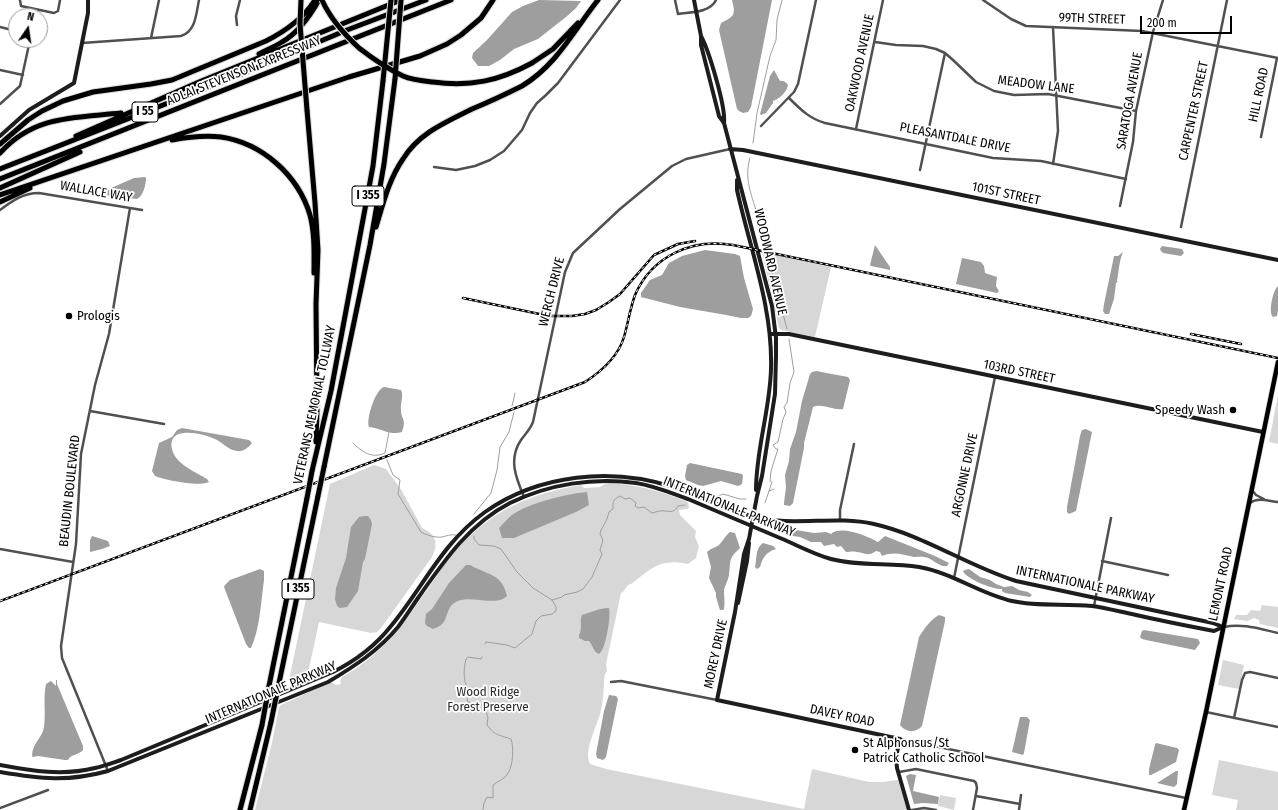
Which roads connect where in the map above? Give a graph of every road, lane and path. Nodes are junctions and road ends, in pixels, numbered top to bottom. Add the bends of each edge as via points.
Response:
1 (20, 0) edge
2 (60, 0) edge
3 (88, 0) edge
4 (159, 0) edge
5 (200, 0) edge
6 (240, 0) edge
7 (301, 0) edge
8 (315, 0) edge
9 (321, 0) edge
10 (391, 0) edge
11 (401, 0) edge
12 (426, 0) edge
13 (451, 0) edge
14 (493, 0) edge
15 (598, 0) edge
16 (620, 0) edge
17 (675, 0) edge
18 (694, 0) edge
19 (716, 0) edge
20 (816, 0) edge
21 (884, 0) edge
22 (983, 0) edge
23 (989, 0) edge
24 (1163, 0) edge
25 (1227, 0) edge
26 (988, 4) junction
27 (591, 9) junction
28 (696, 11) junction
29 (237, 25) dead end
30 (1053, 27) junction
31 (1152, 32) junction
32 (151, 38) junction
33 (875, 42) junction
34 (82, 43) junction
35 (1218, 45) junction
36 (28, 48) edge
37 (945, 53) junction
38 (1278, 58) edge
39 (235, 67) junction
40 (0, 70) edge
41 (23, 75) junction
42 (1056, 96) junction
43 (789, 98) junction
44 (0, 104) edge
45 (184, 107) junction
46 (1136, 111) junction
47 (128, 113) junction
48 (761, 126) dead end
49 (856, 129) junction
50 (0, 136) edge
51 (1261, 136) dead end
52 (0, 144) edge
53 (153, 144) junction
54 (926, 144) junction
55 (730, 149) junction
56 (0, 153) edge
57 (38, 154) junction
58 (1053, 164) junction
59 (434, 167) dead end
60 (0, 169) edge
61 (920, 170) dead end
62 (59, 175) junction
63 (737, 176) junction
64 (0, 179) edge
65 (1126, 179) junction
66 (0, 188) edge
67 (0, 195) edge
68 (0, 202) edge
69 (1120, 206) dead end
70 (130, 208) junction
71 (0, 210) edge
72 (142, 210) dead end
73 (1181, 227) dead end
74 (370, 245) junction
75 (1278, 260) edge
76 (316, 304) junction
77 (770, 334) junction
78 (776, 334) junction
79 (1278, 362) edge
80 (996, 377) junction
81 (90, 411) junction
82 (164, 424) dead end
83 (1263, 432) junction
84 (854, 444) dead end
85 (316, 453) junction
86 (1252, 489) junction
87 (522, 492) junction
88 (756, 496) junction
89 (524, 497) junction
90 (1264, 500) junction
91 (1278, 502) edge
92 (1249, 503) junction
93 (754, 517) junction
94 (1111, 518) dead end
95 (840, 521) junction
96 (469, 525) junction
97 (752, 526) junction
98 (472, 530) junction
99 (0, 548) edge
100 (958, 558) junction
101 (1102, 561) junction
102 (73, 562) junction
103 (1168, 575) dead end
104 (954, 578) junction
105 (1096, 599) junction
106 (1094, 607) junction
107 (1223, 627) junction
108 (1278, 633) edge
109 (1278, 678) edge
110 (611, 682) dead end
111 (717, 700) junction
112 (1206, 712) junction
113 (1234, 718) junction
114 (1278, 727) edge
115 (900, 739) junction
116 (107, 765) junction
117 (0, 766) edge
118 (108, 771) junction
119 (0, 772) edge
120 (898, 772) junction
121 (48, 790) dead end
122 (1022, 795) dead end
123 (976, 796) junction
124 (1186, 799) junction
125 (1020, 804) junction
126 (0, 808) edge
127 (240, 810) edge
128 (250, 810) edge
129 (909, 810) edge
130 (912, 810) edge
131 (936, 810) edge
132 (973, 810) edge
133 (1018, 810) edge
134 (1184, 810) edge

1 - 2 street via 21,6 54,13 58,11
3 - 34 street
4 - 32 street
5 - 32 street via 195,22 187,34
6 - 29 street via 236,16
7 - 76 highway, bridge via 300,24 317,228
8 - 52 highway via 294,24 266,41 172,80 93,92 68,99 31,118
9 - 27 highway, bridge via 348,38 367,54 403,76 445,84 486,81 532,63 553,48
9 - 39 highway via 292,36
10 - 85 highway, VETERANS MEMORIAL TOLLWAY / I 355, bridge via 373,166 331,391
11 - 39 highway
11 - 74 highway, VETERANS MEMORIAL TOLLWAY / I 355, bridge via 395,79
12 - 57 highway, ADLAI STEVENSON EXPRESSWAY / I 55
13 - 45 highway, ADLAI STEVENSON EXPRESSWAY / I 55
14 - 53 highway via 481,18 461,35 420,56 349,77
15 - 27 highway
16 - 59 street via 558,83 537,103 522,130 504,151 475,166 456,170
17 - 28 street via 678,14
18 - 28 street, WOODWARD AVENUE
19 - 28 street via 708,8
20 - 43 street via 800,81
21 - 33 street, OAKWOOD AVENUE
22 - 26 street, 99TH STREET
23 - 26 street
24 - 31 street, SARATOGA AVENUE
25 - 35 street, CARPENTER STREET
26 - 30 street, 99TH STREET via 1020,24
27 - 74 highway via 553,62 535,78 440,124 417,141 403,159 389,186
28 - 55 street, WOODWARD AVENUE via 701,45
30 - 31 street, 99TH STREET
30 - 42 street
31 - 35 street, 99TH STREET
31 - 46 street, SARATOGA AVENUE
32 - 34 street
33 - 37 street, MEADOW LANE via 924,46
33 - 49 street, OAKWOOD AVENUE
34 - 50 street via 74,83 23,115
35 - 38 street, 99TH STREET
35 - 73 street, CARPENTER STREET
36 - 41 street
37 - 42 street, MEADOW LANE via 972,79 990,89 1014,95 1039,93
37 - 54 street
38 - 51 street, HILL ROAD
39 - 47 highway
40 - 41 street
41 - 44 street via 17,90
42 - 46 street, MEADOW LANE
42 - 58 street via 1058,135
43 - 48 street
43 - 49 street, PLEASANTDALE DRIVE via 816,120
45 - 64 highway, ADLAI STEVENSON EXPRESSWAY / I 55
45 - 66 highway
46 - 65 street, SARATOGA AVENUE via 1134,142
47 - 56 highway via 40,124 15,138
47 - 57 highway
49 - 54 street, PLEASANTDALE DRIVE
53 - 62 highway
53 - 76 highway via 198,136 220,137 247,145 274,160 295,184 310,216 314,236
54 - 58 street, PLEASANTDALE DRIVE via 998,158
54 - 61 street
55 - 63 street, WOODWARD AVENUE
55 - 75 street, 101ST STREET
55 - 87 street, WERCH DRIVE via 686,159 672,166 620,209 570,257 533,422 514,457 515,474
57 - 60 highway, ADLAI STEVENSON EXPRESSWAY / I 55
58 - 65 street, PLEASANTDALE DRIVE
62 - 67 highway
62 - 68 highway
63 - 77 street, WOODWARD AVENUE via 737,190 766,307
63 - 78 street, WOODWARD AVENUE via 767,283
65 - 69 street, SARATOGA AVENUE
70 - 71 street, WALLACE WAY via 30,193
70 - 72 street, WALLACE WAY
70 - 81 street, BEAUDIN BOULEVARD via 109,334
74 - 128 highway, VETERANS MEMORIAL TOLLWAY / I 355, bridge via 272,722
76 - 85 highway
77 - 78 street, 103RD STREET
77 - 88 street, WOODWARD AVENUE via 771,370 756,473
78 - 80 street, 103RD STREET via 789,334
78 - 88 street, WOODWARD AVENUE via 775,394 762,476
79 - 83 main road, LEMONT ROAD
80 - 83 street, 103RD STREET
80 - 100 street, ARGONNE DRIVE
81 - 82 street
81 - 102 street, BEAUDIN BOULEVARD via 81,454
83 - 86 main road, LEMONT ROAD
84 - 95 street
85 - 127 highway, VETERANS MEMORIAL TOLLWAY / I 355, bridge via 262,725
86 - 90 street
86 - 92 main road, LEMONT ROAD
87 - 89 street, WERCH DRIVE
87 - 93 street, INTERNATIONALE PARKWAY via 564,480 600,475 616,476 670,486
87 - 96 street, INTERNATIONALE PARKWAY via 494,506
88 - 93 street, WOODWARD AVENUE
89 - 97 street, INTERNATIONALE PARKWAY via 559,486 585,482 639,483 666,490
89 - 98 street, INTERNATIONALE PARKWAY via 499,510
90 - 91 street
90 - 92 street
92 - 107 main road, LEMONT ROAD
93 - 95 street, INTERNATIONALE PARKWAY via 789,522
93 - 97 street, WOODWARD AVENUE
94 - 101 street
95 - 100 street, INTERNATIONALE PARKWAY via 889,528
96 - 98 street
96 - 116 street, INTERNATIONALE PARKWAY via 449,545 387,631 349,663 306,684
97 - 104 street, INTERNATIONALE PARKWAY via 833,559 864,565 912,566
97 - 111 street, MOREY DRIVE via 744,554
98 - 118 street, INTERNATIONALE PARKWAY via 451,552 399,626 358,664 328,682
99 - 102 street
100 - 104 street, ARGONNE DRIVE
100 - 105 street, INTERNATIONALE PARKWAY via 1020,583
101 - 103 street
101 - 105 street
102 - 116 street, BEAUDIN BOULEVARD via 61,646 62,658
104 - 106 street, INTERNATIONALE PARKWAY via 986,593 1016,602
105 - 106 street
105 - 107 street, INTERNATIONALE PARKWAY
106 - 107 street, INTERNATIONALE PARKWAY via 1214,631
107 - 108 street, INTERNATIONALE PARKWAY via 1244,626
107 - 112 main road, LEMONT ROAD
109 - 113 street via 1245,673
110 - 111 street, DAVEY ROAD via 621,681
111 - 115 street, DAVEY ROAD
112 - 113 street
112 - 124 main road, LEMONT ROAD
113 - 114 street
115 - 120 street via 896,757
115 - 124 street, DAVEY ROAD
116 - 117 street, INTERNATIONALE PARKWAY via 60,773
116 - 118 street, BEAUDIN BOULEVARD
118 - 119 street, INTERNATIONALE PARKWAY via 79,778 54,779
120 - 123 street via 913,768 974,781 977,785
120 - 129 street
121 - 126 street
122 - 125 street
123 - 125 street
123 - 132 street
124 - 134 main road, LEMONT ROAD
125 - 133 street
130 - 131 street

